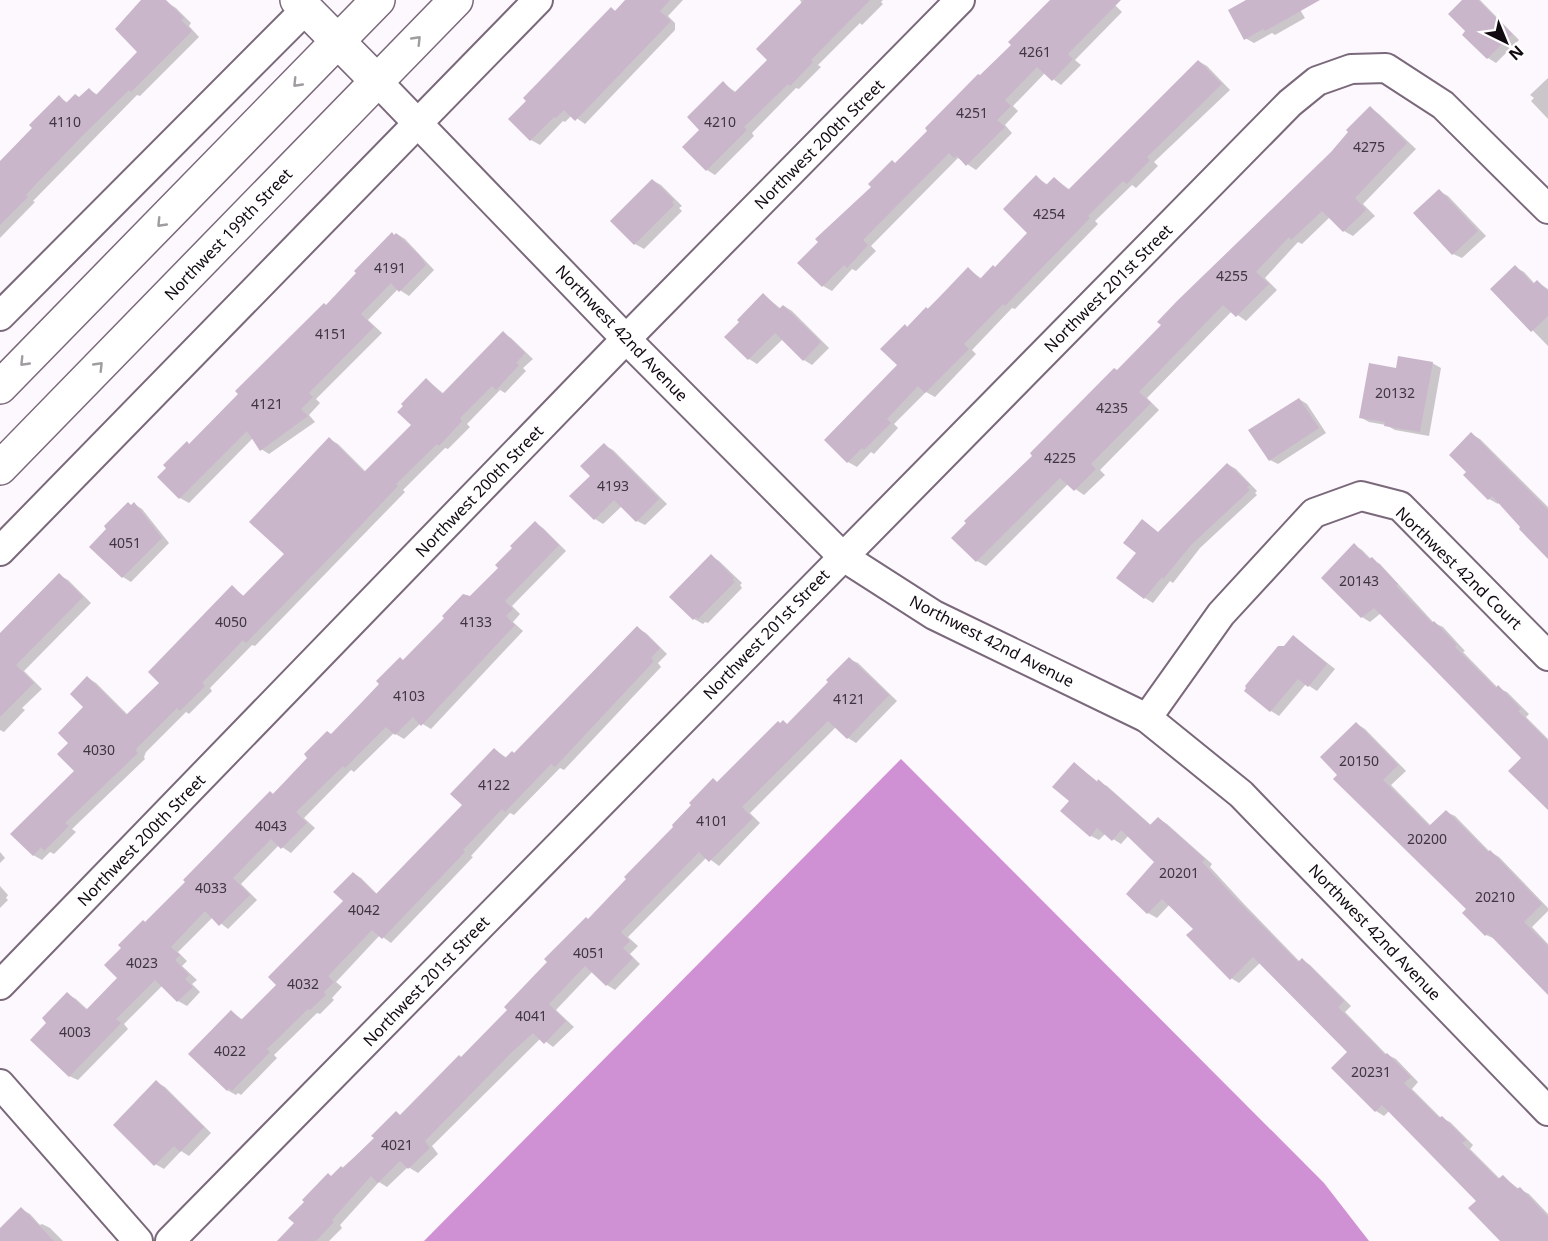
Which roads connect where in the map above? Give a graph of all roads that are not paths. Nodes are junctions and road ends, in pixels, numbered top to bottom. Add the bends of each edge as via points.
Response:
1 (378, 0) edge
2 (456, 0) edge
3 (538, 0) edge
4 (960, 0) edge
5 (302, 5) edge
6 (338, 41) junction
7 (377, 81) junction
8 (418, 123) junction
9 (1548, 209) edge
10 (0, 316) edge
11 (626, 339) junction
12 (0, 387) edge
13 (0, 468) edge
14 (0, 551) edge
15 (842, 556) junction
16 (1548, 656) edge
17 (1147, 718) junction
18 (0, 985) edge
19 (0, 1084) edge
20 (1548, 1111) edge
21 (138, 1241) edge
22 (170, 1241) edge

1 - 6 main road
7 -> 2 main road, Northwest 199th Street
3 - 8 street
4 - 11 street, Northwest 200th Street
5 - 6 main road, Northwest 42nd Avenue
5 - 10 street
6 - 7 main road, Northwest 42nd Avenue
6 -> 12 main road
7 - 8 street, Northwest 42nd Avenue
13 -> 7 main road, Northwest 199th Street
8 - 11 street, Northwest 42nd Avenue
8 - 14 street
9 - 15 street, Northwest 201st Street via 1443,105 1386,68 1351,69 1317,81 1290,103
11 - 15 street, Northwest 42nd Avenue
11 - 18 street, Northwest 200th Street
15 - 17 street, Northwest 42nd Avenue via 934,615
15 - 22 street, Northwest 201st Street
16 - 17 street, Northwest 42nd Court via 1400,506 1361,496 1314,513 1221,614
17 - 20 street, Northwest 42nd Avenue via 1241,794
19 - 21 street

